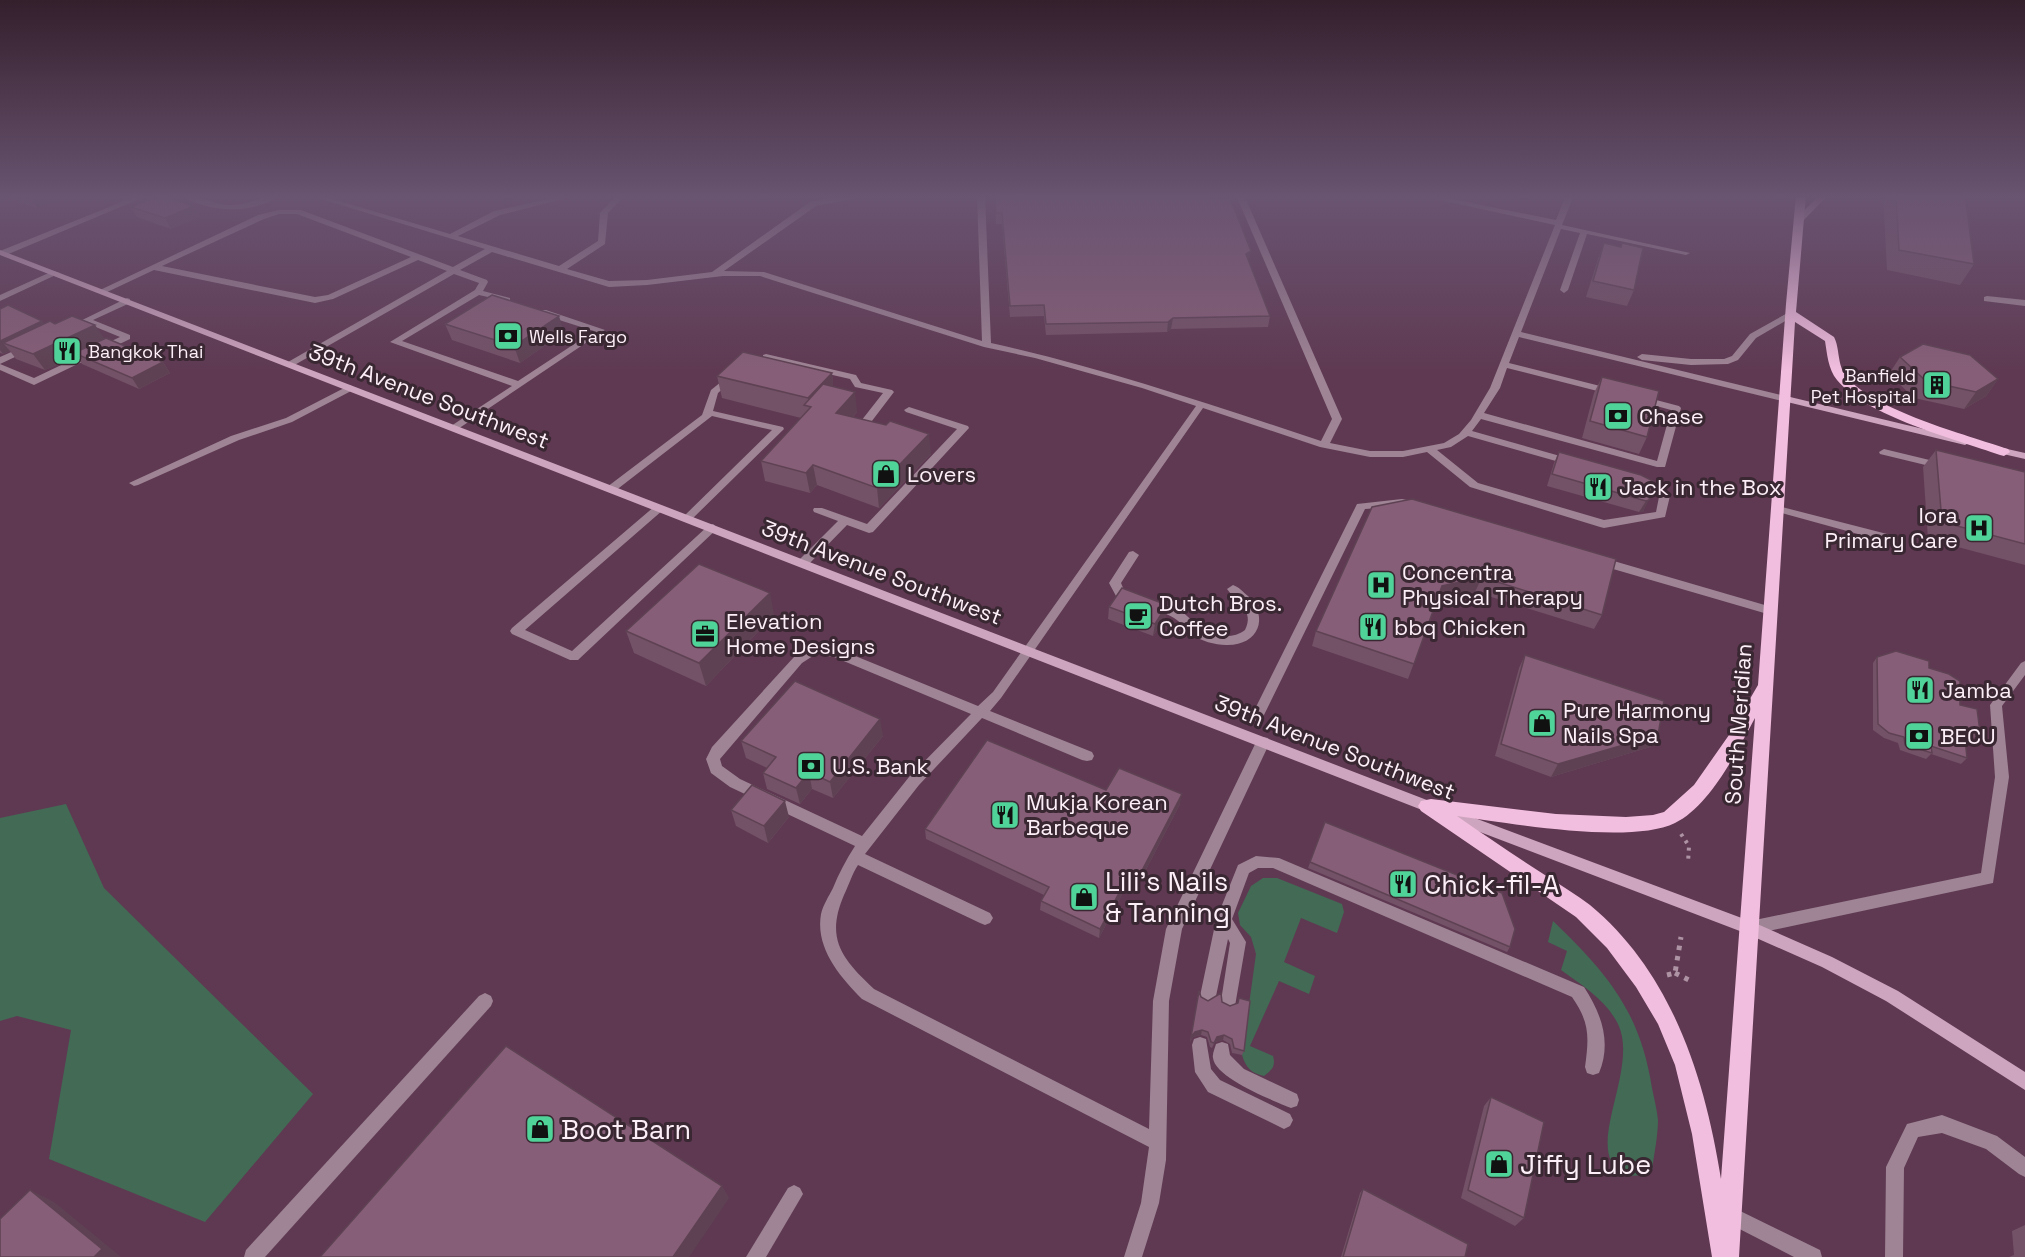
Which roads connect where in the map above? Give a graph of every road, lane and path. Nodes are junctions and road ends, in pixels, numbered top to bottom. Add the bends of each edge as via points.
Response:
1 (5, 254) edge
2 (182, 254) edge
3 (405, 254) edge
4 (482, 254) edge
5 (505, 254) edge
6 (584, 254) edge
7 (742, 254) edge
8 (983, 254) edge
9 (1265, 254) edge
10 (1547, 254) edge
11 (1577, 254) edge
12 (1796, 254) edge
13 (416, 258) junction
14 (153, 267) junction
15 (559, 270) junction
16 (452, 272) junction
17 (56, 273) junction
18 (713, 274) junction
19 (1564, 290) dead end
20 (102, 291) junction
21 (478, 292) junction
22 (0, 298) edge
23 (1987, 299) dead end
24 (127, 301) junction
25 (512, 302) edge
26 (2025, 303) edge
27 (534, 309) edge
28 (1791, 314) junction
29 (86, 320) junction
30 (64, 331) edge
31 (1516, 333) junction
32 (987, 345) junction
33 (32, 346) edge
34 (1593, 351) junction
35 (756, 355) edge
36 (0, 361) edge
37 (291, 364) junction
38 (1503, 364) junction
39 (0, 367) edge
40 (739, 370) edge
41 (519, 385) junction
42 (351, 388) junction
43 (1621, 394) edge
44 (1632, 397) edge
45 (1786, 399) junction
46 (1201, 405) junction
47 (909, 410) dead end
48 (1479, 415) junction
49 (706, 416) junction
50 (455, 429) junction
51 (858, 432) edge
52 (1467, 432) junction
53 (1324, 445) junction
54 (1430, 449) junction
55 (1884, 452) dead end
56 (2004, 452) junction
57 (2024, 455) edge
58 (1586, 467) edge
59 (1949, 468) edge
60 (1630, 479) edge
61 (134, 483) dead end
62 (611, 489) junction
63 (659, 508) junction
64 (1425, 509) edge
65 (1778, 509) junction
66 (818, 510) dead end
67 (687, 518) junction
68 (845, 520) junction
69 (713, 528) junction
70 (1887, 538) dead end
71 (1133, 555) dead end
72 (1593, 559) edge
73 (802, 563) junction
74 (1233, 589) dead end
75 (1771, 611) junction
76 (1029, 651) junction
77 (2025, 666) edge
78 (1767, 684) junction
79 (981, 712) junction
80 (1257, 717) dead end
81 (1263, 742) junction
82 (1087, 756) dead end
83 (1427, 806) junction
84 (1678, 831) dead end
85 (860, 850) junction
86 (1688, 862) dead end
87 (985, 918) dead end
88 (1224, 920) junction
89 (1750, 928) junction
90 (1681, 938) dead end
91 (1675, 973) junction
92 (1658, 976) dead end
93 (1692, 981) dead end
94 (1208, 996) dead end
95 (485, 1001) dead end
96 (1229, 1001) dead end
97 (1200, 1045) dead end
98 (1222, 1050) dead end
99 (1593, 1066) dead end
100 (2025, 1082) edge
101 (1291, 1100) dead end
102 (1284, 1120) dead end
103 (1158, 1143) junction
104 (2025, 1168) edge
105 (794, 1194) dead end
106 (1730, 1215) junction
107 (253, 1257) edge
108 (754, 1257) edge
109 (1133, 1257) edge
110 (1722, 1257) edge
111 (1727, 1257) edge
112 (1813, 1257) edge
113 (1894, 1257) edge

1 - 17 main road, 39th Avenue Southwest
2 - 14 street
3 - 13 street
4 - 16 street
5 - 15 street
6 - 15 street
7 - 18 street
8 - 32 street
9 - 53 street via 1337,419
10 - 31 street
11 - 19 street
12 - 28 main road, South Meridian
13 - 14 street via 315,300
13 - 16 street
14 - 20 street
15 - 18 street via 609,284
16 - 21 street via 484,282
16 - 37 street
17 - 20 main road, 39th Avenue Southwest
17 - 22 street
18 - 32 street via 761,274
20 - 24 main road, 39th Avenue Southwest
21 - 25 street
21 - 41 street via 394,342
23 - 26 street
24 - 29 street
24 - 37 main road, 39th Avenue Southwest
27 - 41 street via 601,330
28 - 34 street via 1753,336 1735,358 1725,362
28 - 45 main road, South Meridian
28 - 56 main road via 1830,339 1840,377 1864,396 1890,410
29 - 30 street
29 - 39 street via 127,337 34,382
31 - 34 street
31 - 38 street
32 - 46 street via 1106,375
33 - 36 street
34 - 45 street
35 - 51 street via 853,377 858,385 889,392
37 - 42 main road, 39th Avenue Southwest
38 - 43 street
38 - 48 street
40 - 49 street via 714,392
41 - 50 street
42 - 50 main road, 39th Avenue Southwest
42 - 61 street via 289,420 235,438
44 - 48 street via 1676,408 1661,465
45 - 56 main road
45 - 65 main road, South Meridian
46 - 53 street
46 - 76 street
47 - 68 street via 964,428 868,529
48 - 52 street
49 - 62 street
49 - 67 street via 710,413 779,429
50 - 62 main road, 39th Avenue Southwest
52 - 54 street via 1447,445
52 - 58 street
53 - 54 street via 1370,454
54 - 60 street via 1474,485 1604,524 1661,515 1665,496
55 - 59 street
56 - 57 main road
62 - 63 main road, 39th Avenue Southwest
63 - 67 main road, 39th Avenue Southwest
63 - 69 street via 516,632 574,657
64 - 80 street via 1402,502 1360,506
65 - 70 street
65 - 75 main road, South Meridian
66 - 68 street
67 - 69 main road, 39th Avenue Southwest
68 - 73 street
69 - 73 main road, 39th Avenue Southwest
71 - 74 street via 1115,583 1120,593 1177,614 1196,632 1232,641 1251,633 1253,608
72 - 75 street
73 - 76 main road, 39th Avenue Southwest
75 - 78 main road, South Meridian
76 - 79 street
76 - 81 main road, 39th Avenue Southwest
77 - 89 street via 1996,705 2002,777 1988,878
78 - 83 main road via 1711,779 1668,819 1644,825 1599,825
78 - 89 main road, South Meridian
79 - 82 street
79 - 85 street via 914,781
79 - 85 street via 818,649 808,651 717,751 713,759 716,769 735,783
81 - 83 main road, 39th Avenue Southwest
81 - 103 street via 1174,929 1161,1002
83 - 89 main road, 39th Avenue Southwest
83 - 110 main road via 1583,911 1614,942 1643,980 1666,1018 1684,1065 1703,1134
84 - 86 path via 1689,846
85 - 87 street
85 - 103 street via 829,913 828,934 847,974 868,994
88 - 94 street
88 - 96 street via 1238,942
88 - 99 street via 1243,869 1256,862 1274,862 1578,992 1599,1030
89 - 100 main road, 39th Avenue Southwest via 1892,996
89 - 106 main road, South Meridian
90 - 91 path
91 - 92 path
91 - 93 path
95 - 107 street
97 - 102 street via 1203,1072 1214,1086
98 - 101 street via 1221,1058 1238,1075
103 - 109 street via 1150,1203
104 - 113 street via 1991,1142 1942,1124 1913,1130 1895,1167
105 - 108 street
106 - 111 main road, South Meridian
106 - 112 street

